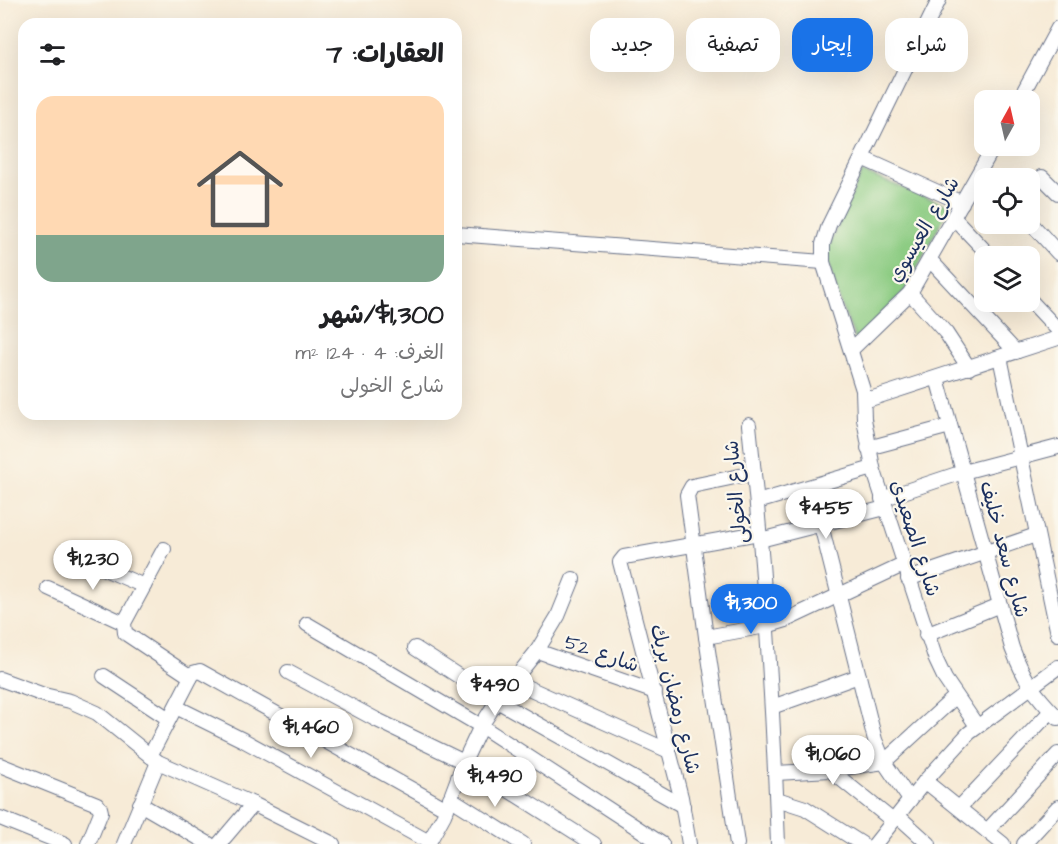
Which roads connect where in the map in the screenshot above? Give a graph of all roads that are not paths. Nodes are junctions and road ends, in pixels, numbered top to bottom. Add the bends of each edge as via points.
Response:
1 (939, 0) edge
2 (1058, 28) edge
3 (1024, 90) edge
4 (862, 158) junction
5 (1042, 177) dead end
6 (974, 188) edge
7 (1058, 193) edge
8 (962, 203) junction
9 (954, 218) junction
10 (1040, 233) edge
11 (462, 234) edge
12 (981, 246) edge
13 (1058, 253) edge
14 (930, 260) junction
15 (823, 262) junction
16 (910, 293) junction
17 (1040, 311) edge
18 (1058, 330) edge
19 (1058, 338) edge
20 (851, 350) junction
21 (1016, 352) junction
22 (1000, 357) junction
23 (969, 368) junction
24 (937, 378) junction
25 (864, 401) junction
26 (749, 425) dead end
27 (950, 426) junction
28 (1058, 447) edge
29 (868, 448) junction
30 (1020, 456) junction
31 (873, 468) junction
32 (963, 472) junction
33 (754, 473) junction
34 (757, 502) junction
35 (884, 503) junction
36 (821, 525) junction
37 (1036, 535) junction
38 (759, 537) junction
39 (694, 544) junction
40 (164, 549) dead end
41 (65, 552) dead end
42 (985, 552) junction
43 (906, 572) junction
44 (573, 579) dead end
45 (144, 586) junction
46 (48, 588) dead end
47 (838, 597) junction
48 (1000, 605) junction
49 (124, 623) junction
50 (307, 624) dead end
51 (766, 626) junction
52 (1058, 634) edge
53 (926, 635) junction
54 (706, 637) junction
55 (415, 648) dead end
56 (537, 651) junction
57 (1058, 667) edge
58 (288, 672) dead end
59 (104, 676) dead end
60 (859, 676) junction
61 (191, 677) junction
62 (0, 679) edge
63 (513, 681) junction
64 (1031, 689) junction
65 (655, 692) junction
66 (956, 696) junction
67 (497, 701) junction
68 (772, 707) junction
69 (172, 713) junction
70 (1055, 714) edge
71 (481, 726) junction
72 (977, 726) junction
73 (669, 751) junction
74 (1058, 754) edge
75 (154, 759) junction
76 (464, 762) junction
77 (885, 762) junction
78 (0, 765) edge
79 (830, 770) junction
80 (776, 773) junction
81 (925, 781) junction
82 (777, 800) junction
83 (910, 800) junction
84 (448, 803) junction
85 (140, 804) junction
86 (253, 804) junction
87 (683, 806) junction
88 (1058, 807) edge
89 (959, 808) junction
90 (0, 818) edge
91 (895, 818) junction
92 (987, 831) junction
93 (432, 842) edge
94 (219, 843) edge
95 (65, 844) edge
96 (88, 844) edge
97 (124, 844) edge
98 (333, 844) edge
99 (523, 844) edge
100 (594, 844) edge
101 (662, 844) edge
102 (689, 844) edge
103 (737, 844) edge
104 (778, 844) edge
105 (862, 844) edge
106 (875, 844) edge
107 (929, 844) edge
108 (1003, 844) edge
109 (1024, 844) edge

1 - 4 street
2 - 3 street
4 - 8 street
4 - 15 street via 829,225
5 - 7 street
6 - 8 street, شارع العيسوي
8 - 9 street, شارع العيسوي
9 - 12 street
9 - 14 street, شارع العيسوي
10 - 13 street
11 - 15 street
14 - 16 street, شارع العيسوي
14 - 21 street
15 - 20 street, شارع الصعيدى
16 - 20 street, شارع العيسوي
16 - 23 street via 946,333
17 - 18 street
19 - 21 street
20 - 25 street, شارع الصعيدى
21 - 22 street
22 - 23 street
22 - 30 street
23 - 24 street
24 - 25 street
24 - 27 street, شارع سعد خليف
25 - 29 street, شارع الصعيدى
26 - 33 street, شارع الخولى
27 - 29 street
27 - 32 street, شارع سعد خليف
28 - 30 street
29 - 31 street, شارع الصعيدى
30 - 32 street
30 - 37 street
31 - 34 street
31 - 35 street, شارع الصعيدى
32 - 35 street
32 - 42 street, شارع سعد خليف
33 - 34 street, شارع الخولى
33 - 39 street via 689,488
34 - 38 street, شارع الخولى
35 - 36 street
35 - 43 street, شارع الصعيدى
36 - 38 street
36 - 47 street
37 - 42 street
37 - 52 street
38 - 39 street
38 - 51 street, شارع الخولى
39 - 54 street
39 - 65 street, شارع رمضان بريك via 624,557 620,564
40 - 45 street
41 - 45 street
42 - 43 street
42 - 48 street, شارع سعد خليف
43 - 47 street
43 - 53 street, شارع الصعيدى
44 - 56 street via 558,616
45 - 49 street
46 - 49 street
47 - 51 street
47 - 60 street
48 - 53 street
48 - 64 street, شارع سعد خليف via 1012,648
49 - 61 street via 125,633
50 - 71 street
51 - 54 street
51 - 68 street, شارع الخولى
53 - 66 street, شارع الصعيدى
54 - 103 street
55 - 67 street
56 - 63 street
56 - 65 street, شارع 52
57 - 64 street
58 - 76 street
59 - 69 street
60 - 68 street
60 - 77 street via 875,740
61 - 69 street
61 - 84 street via 200,671
62 - 75 street via 97,713
63 - 67 street
63 - 73 street
64 - 70 street, شارع سعد خليف
64 - 72 street
65 - 73 street, شارع رمضان بريك
66 - 72 street, شارع الصعيدى
66 - 77 street
67 - 71 street
67 - 87 street
68 - 80 street, شارع الخولى
69 - 75 street
69 - 93 street via 243,740
70 - 89 street
71 - 76 street
71 - 101 street
72 - 81 street
73 - 87 street, شارع رمضان بريك
74 - 92 street
75 - 85 street
75 - 86 street
76 - 84 street
76 - 100 street
77 - 79 street
77 - 83 street
78 - 96 street via 97,804 100,812
79 - 80 street
79 - 91 street
80 - 82 street, شارع الخولى
81 - 83 street
81 - 89 street
82 - 104 street, شارع الخولى
82 - 105 street via 805,808
83 - 91 street
84 - 93 street
84 - 99 street
85 - 94 street
85 - 97 street
86 - 94 street
86 - 98 street
87 - 102 street, شارع رمضان بريك
88 - 109 street
89 - 92 street
90 - 95 street
91 - 106 street
91 - 107 street
92 - 108 street

